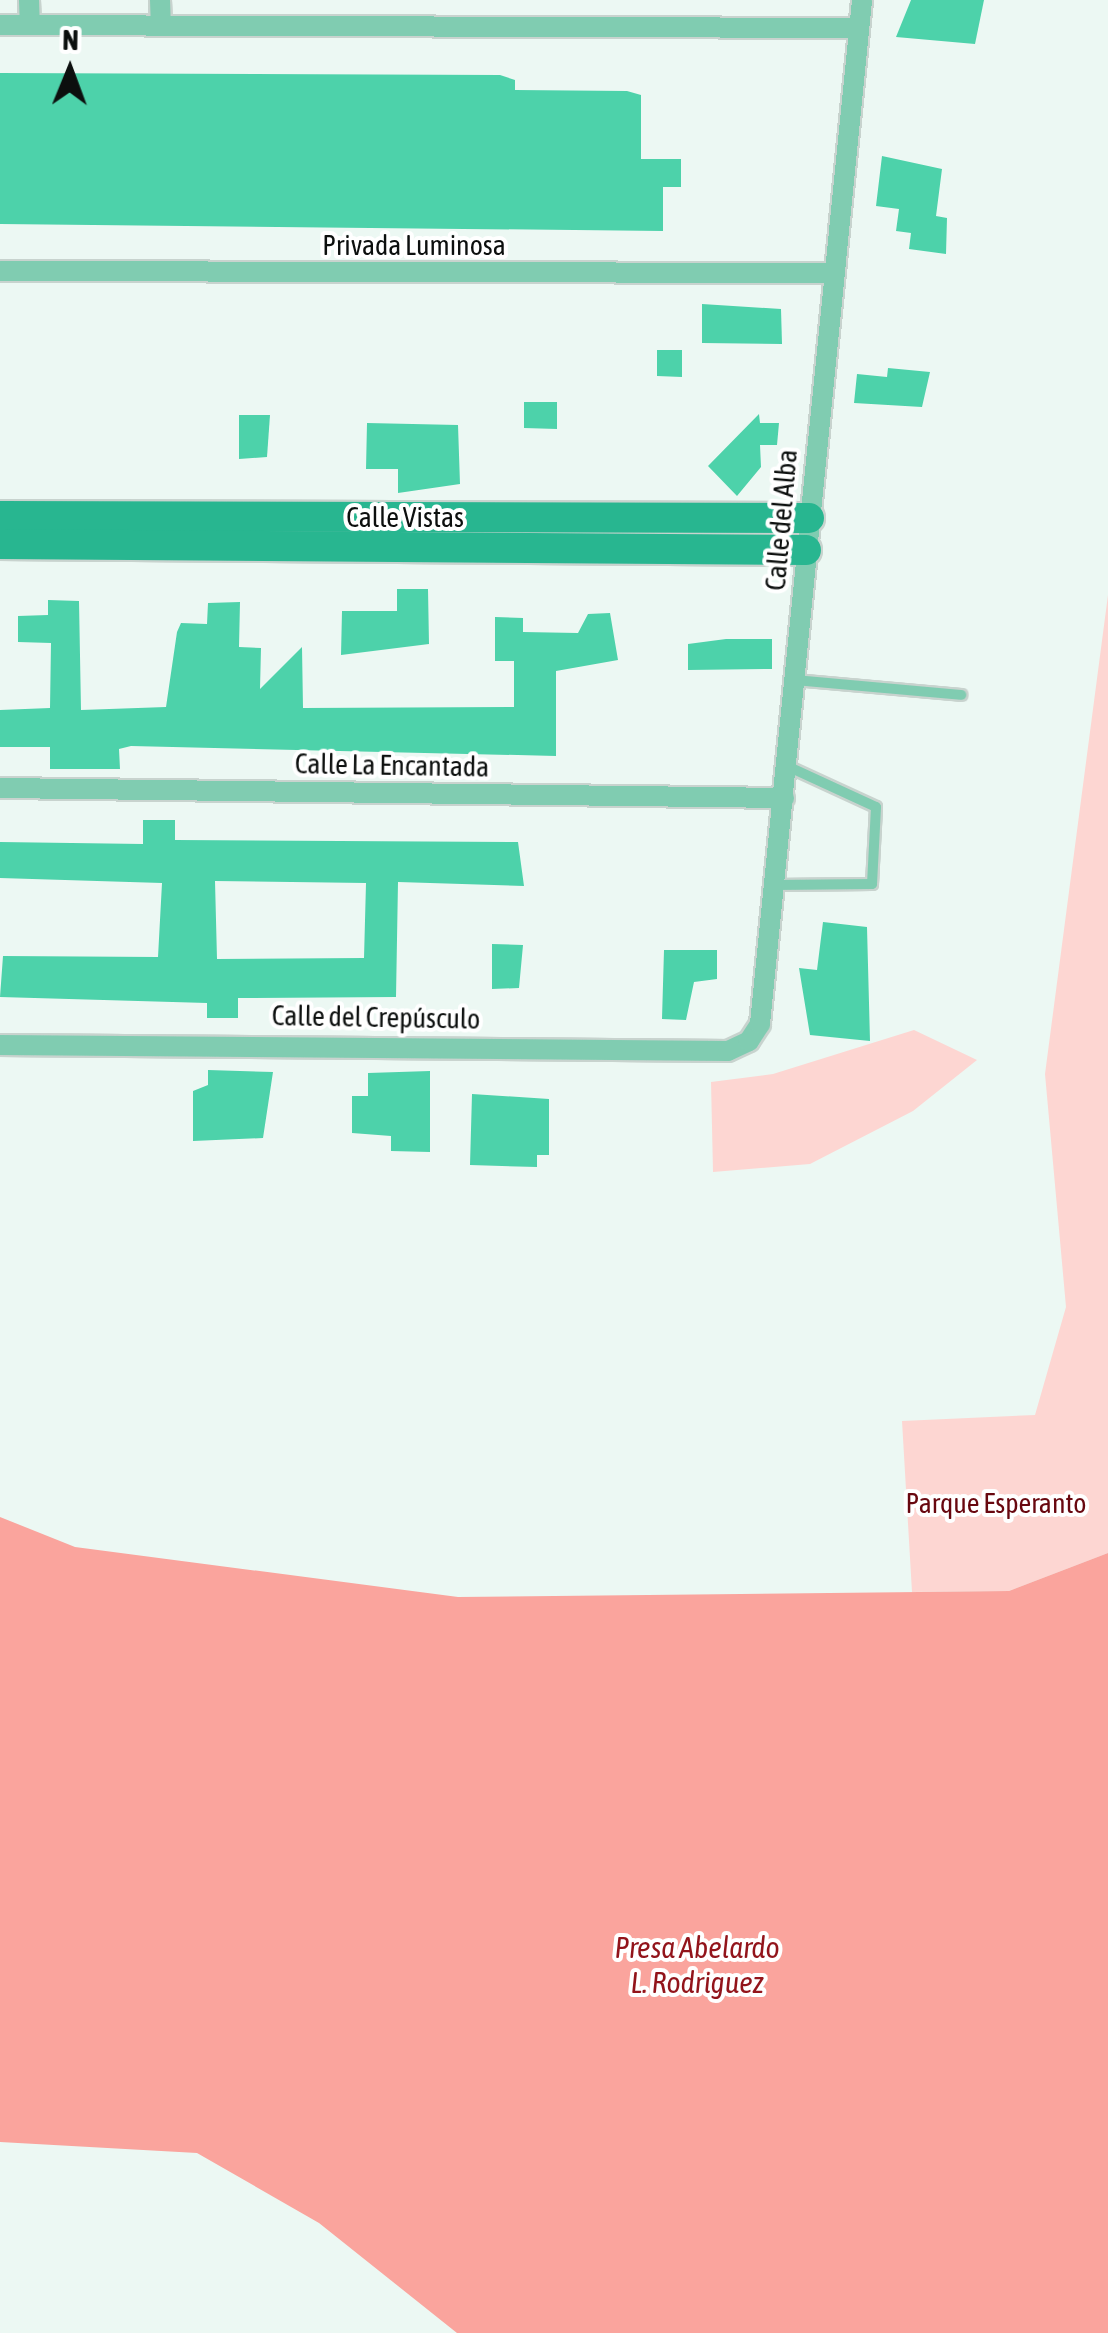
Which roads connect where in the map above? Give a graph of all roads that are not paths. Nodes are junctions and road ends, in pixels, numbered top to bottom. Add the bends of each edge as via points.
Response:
1 (28, 0) edge
2 (160, 0) edge
3 (862, 0) edge
4 (0, 25) edge
5 (30, 25) junction
6 (161, 26) junction
7 (858, 28) junction
8 (0, 271) edge
9 (828, 273) junction
10 (0, 516) edge
11 (810, 518) junction
12 (131, 531) junction
13 (454, 532) junction
14 (0, 544) edge
15 (806, 550) junction
16 (794, 680) junction
17 (961, 694) dead end
18 (786, 766) junction
19 (0, 788) edge
20 (784, 798) junction
21 (775, 885) junction
22 (748, 1041) joint
23 (0, 1045) edge

1 - 5 street
2 - 6 street
3 - 7 street, Calle del Alba
4 - 5 street
5 - 6 street
6 - 7 street
7 - 9 street, Calle del Alba
8 - 9 street, Privada Luminosa
9 - 11 street, Calle del Alba
10 - 12 street, Calle Vistas
11 - 13 street, Calle Vistas
11 - 15 street, Calle del Alba
12 - 13 street, Calle Vistas
12 - 14 street, Calle Vistas
13 - 15 street, Calle Vistas
15 - 16 street, Calle del Alba
16 - 17 lane
16 - 18 street, Calle del Alba
18 - 20 street, Calle del Alba
18 - 21 lane via 876,807 872,884
19 - 20 street, Calle La Encantada
20 - 21 street, Calle del Alba
21 - 22 street, Calle del Alba via 760,1024
22 - 23 street, Calle del Crepúsculo via 728,1051

